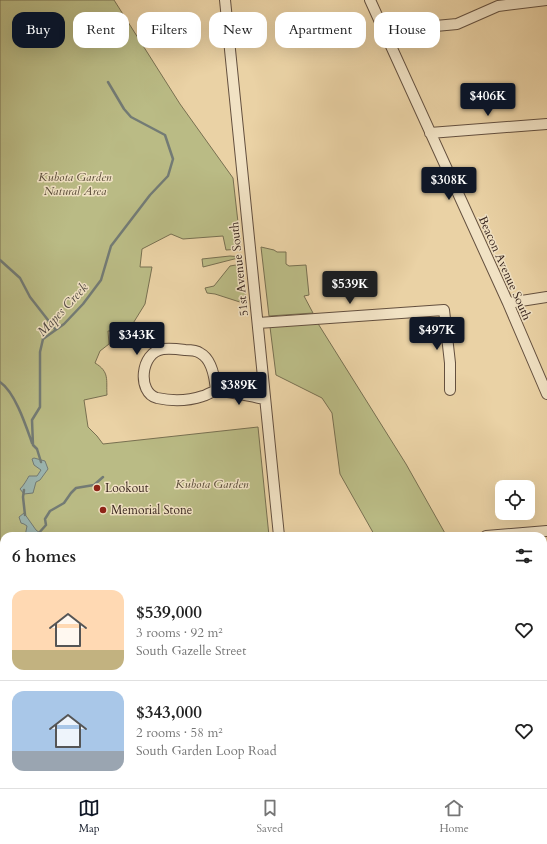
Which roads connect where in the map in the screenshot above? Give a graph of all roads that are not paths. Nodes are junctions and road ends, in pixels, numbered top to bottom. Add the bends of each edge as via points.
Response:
1 (225, 0) edge
2 (370, 0) edge
3 (547, 0) edge
4 (375, 12) edge
5 (440, 26) edge
6 (390, 48) edge
7 (547, 124) edge
8 (430, 133) junction
9 (547, 298) edge
10 (508, 303) junction
11 (258, 323) junction
12 (450, 390) dead end
13 (216, 391) junction
14 (547, 394) edge
15 (265, 399) junction
16 (547, 531) edge
17 (279, 532) edge
18 (535, 532) edge

1 - 11 street, 51st Avenue South
2 - 4 street, Beacon Avenue South
3 - 5 street via 498,6 458,24
6 - 8 street, Beacon Avenue South
7 - 8 street
8 - 10 street, Beacon Avenue South
9 - 10 street
10 - 14 street, Beacon Avenue South
11 - 12 street via 444,310 450,363
11 - 15 street, 51st Avenue South
13 - 13 street via 211,368 199,352 160,350 150,355 146,363 145,382 151,396 181,400
13 - 15 street
15 - 17 street, 51st Avenue South
16 - 18 street

